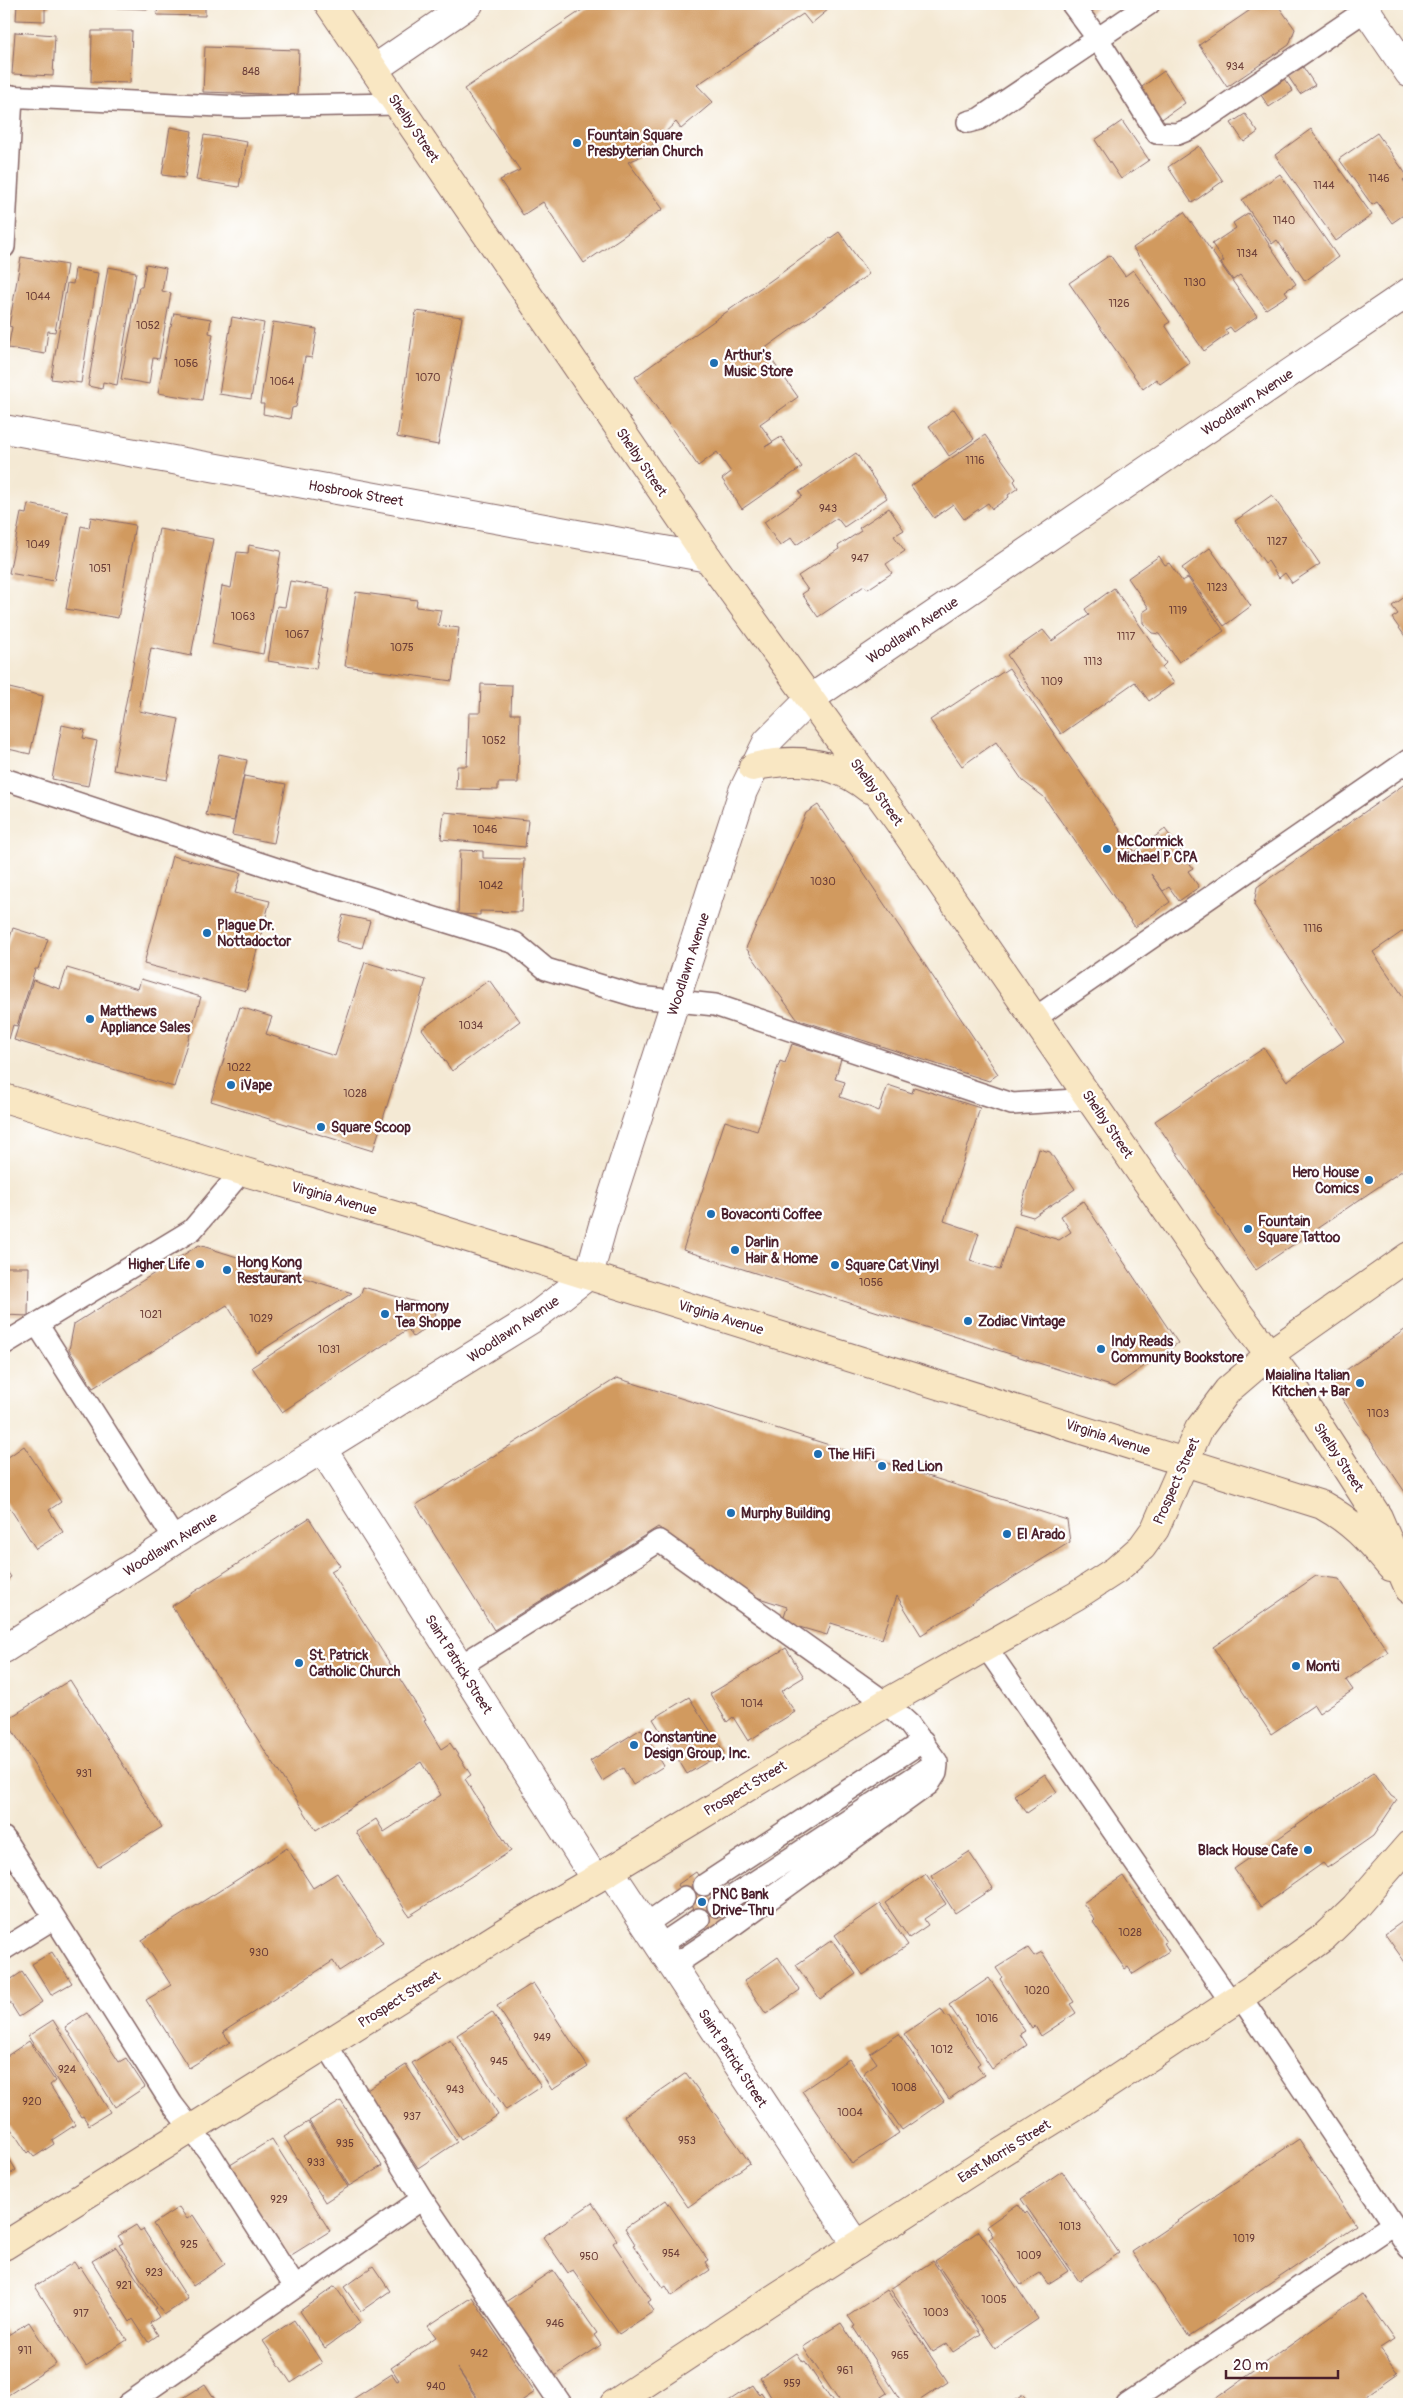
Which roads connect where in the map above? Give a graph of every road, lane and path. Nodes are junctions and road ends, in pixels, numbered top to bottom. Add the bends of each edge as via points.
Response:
1 (329, 4) edge
2 (469, 4) edge
3 (1072, 4) edge
4 (1149, 4) edge
5 (1364, 7) edge
6 (1098, 39) junction
7 (374, 69) junction
8 (1409, 72) edge
9 (8, 96) edge
10 (398, 104) junction
11 (968, 122) dead end
12 (4, 247) edge
13 (1409, 292) edge
14 (4, 429) edge
15 (708, 558) junction
16 (810, 699) junction
17 (1409, 760) edge
18 (753, 766) junction
19 (4, 779) edge
20 (882, 799) junction
21 (676, 1001) junction
22 (1035, 1018) junction
23 (4, 1098) edge
24 (1091, 1100) junction
25 (242, 1171) junction
26 (1409, 1256) edge
27 (589, 1276) junction
28 (37, 1324) junction
29 (4, 1344) edge
30 (1271, 1353) junction
31 (323, 1450) junction
32 (1184, 1462) junction
33 (175, 1540) junction
34 (1409, 1588) edge
35 (986, 1647) junction
36 (4, 1649) edge
37 (460, 1666) junction
38 (886, 1703) junction
39 (923, 1742) junction
40 (937, 1762) junction
41 (4, 1838) edge
42 (1409, 1846) edge
43 (1409, 1869) edge
44 (603, 1875) junction
45 (1379, 1879) junction
46 (704, 1885) dead end
47 (685, 1897) dead end
48 (718, 1906) dead end
49 (54, 1918) junction
50 (699, 1919) dead end
51 (659, 1945) junction
52 (4, 1949) edge
53 (1236, 1999) junction
54 (326, 2044) junction
55 (192, 2130) junction
56 (422, 2199) junction
57 (1393, 2224) junction
58 (857, 2245) junction
59 (4, 2246) edge
60 (1409, 2248) edge
61 (295, 2287) junction
62 (128, 2404) edge
63 (561, 2404) edge
64 (614, 2404) edge
65 (1127, 2404) edge

1 - 7 main road, Shelby Street
2 - 7 street
3 - 6 lane
4 - 6 lane
5 - 6 lane via 1192,128 1167,135 1157,133
5 - 8 street
6 - 11 lane via 979,119
7 - 10 main road, Shelby Street
9 - 10 lane via 241,107
9 - 12 lane
10 - 15 main road, Shelby Street
13 - 16 street, Woodlawn Avenue
14 - 15 street, Hosbrook Street
15 - 16 main road, Shelby Street
16 - 18 street, Woodlawn Avenue via 767,742
16 - 20 main road, Shelby Street
17 - 22 lane
18 - 20 main road via 776,761 800,761 827,766 858,780
18 - 21 street, Woodlawn Avenue
19 - 21 lane via 515,943 546,969 639,997
20 - 22 main road, Shelby Street
21 - 24 lane via 715,1005 1012,1104
21 - 27 street, Woodlawn Avenue
22 - 24 main road, Shelby Street
23 - 25 main road, Virginia Avenue
24 - 30 main road, Shelby Street via 1227,1298
25 - 27 main road, Virginia Avenue
25 - 28 lane via 192,1230
26 - 30 main road, Prospect Street
27 - 31 street, Woodlawn Avenue via 532,1319
27 - 32 main road, Virginia Avenue
28 - 29 lane
28 - 33 lane
30 - 32 main road, Prospect Street via 1241,1377 1217,1403 1199,1429
30 - 34 main road, Shelby Street via 1378,1517
31 - 33 street, Woodlawn Avenue
31 - 37 street, Saint Patrick Street
32 - 34 main road, Virginia Avenue via 1322,1505 1360,1530
32 - 35 main road, Prospect Street via 1155,1529 1127,1562 1076,1596
33 - 36 street, Woodlawn Avenue
35 - 38 main road, Prospect Street
35 - 53 lane
37 - 38 lane via 659,1541
37 - 44 street, Saint Patrick Street
38 - 39 lane via 910,1724
38 - 44 main road, Prospect Street
39 - 40 lane
39 - 46 lane
40 - 48 lane
40 - 51 lane via 936,1773 929,1784 721,1934
41 - 49 lane
42 - 45 main road, East Morris Street
43 - 45 main road, East Morris Street
44 - 51 street, Saint Patrick Street
44 - 54 main road, Prospect Street
45 - 53 main road, East Morris Street via 1324,1937
47 - 51 lane
49 - 52 lane
49 - 55 lane via 172,2104
50 - 51 lane
51 - 58 street, Saint Patrick Street
53 - 57 lane
53 - 58 main road, East Morris Street
54 - 55 main road, Prospect Street
54 - 56 lane
55 - 59 main road, Prospect Street
55 - 61 lane
56 - 61 lane
56 - 63 lane
57 - 60 lane
57 - 65 lane
58 - 64 main road, East Morris Street
61 - 62 lane

